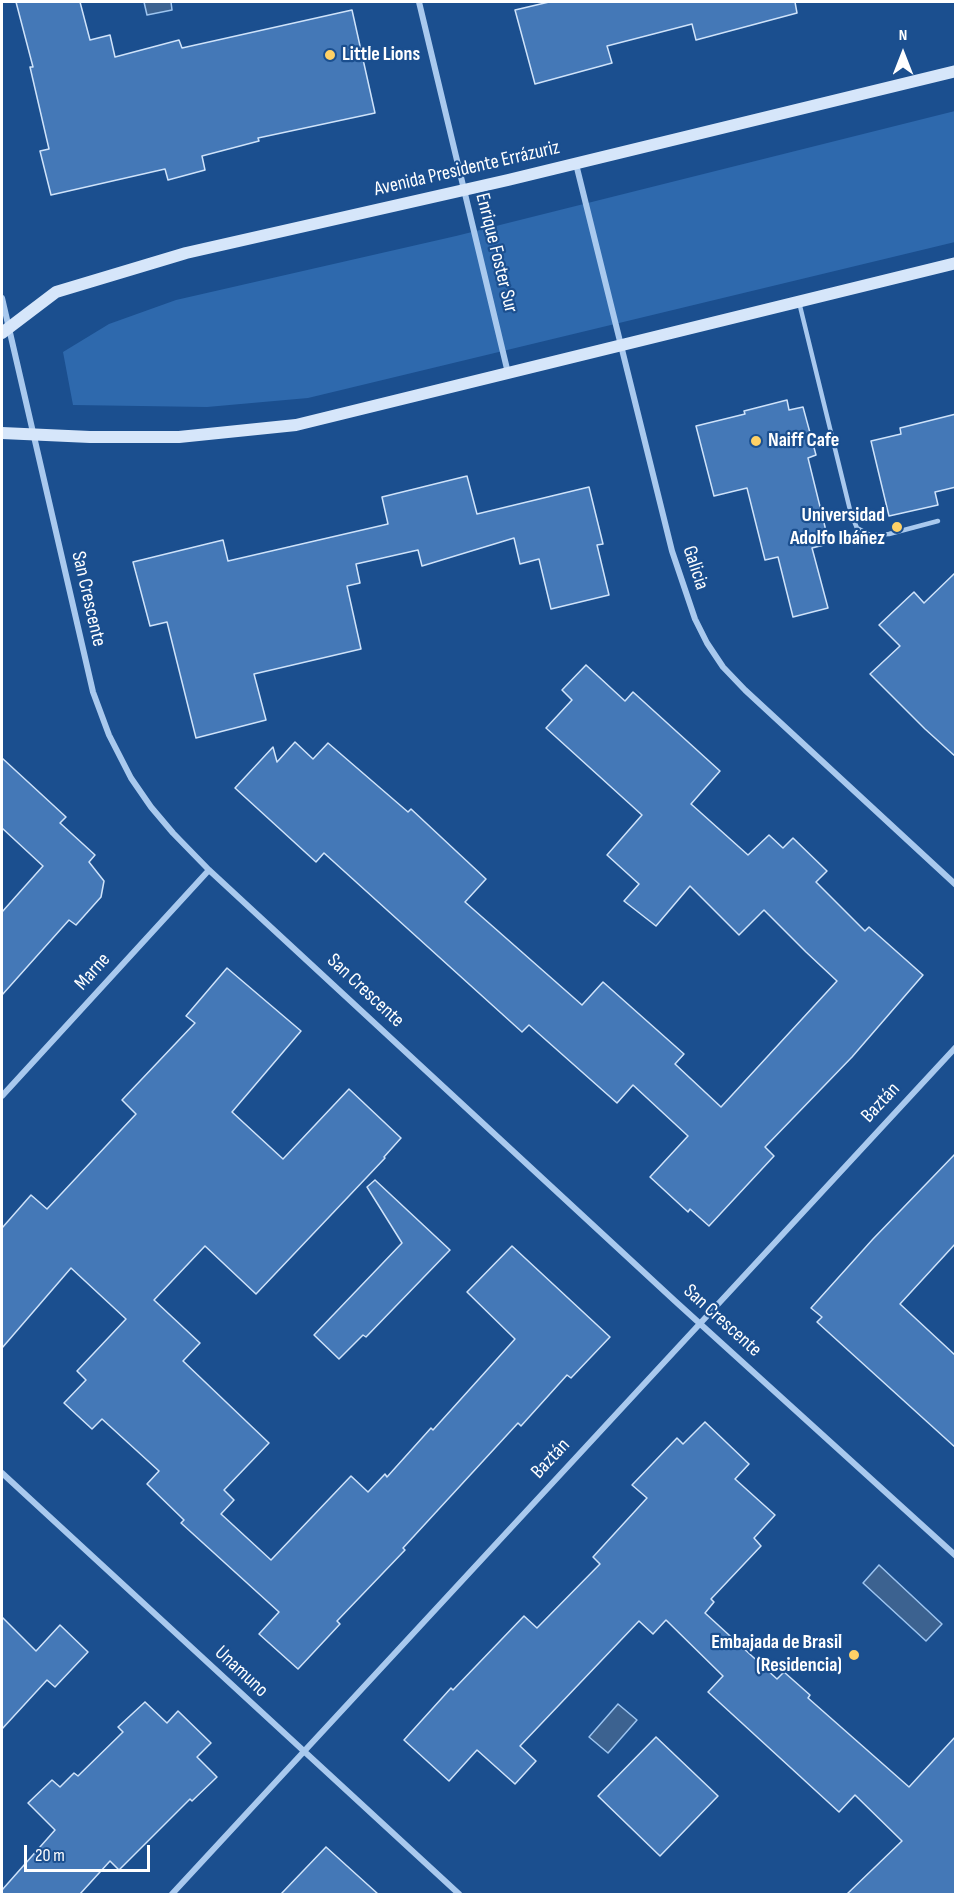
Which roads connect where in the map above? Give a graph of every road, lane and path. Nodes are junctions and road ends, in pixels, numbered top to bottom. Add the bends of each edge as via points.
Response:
1 (418, 2) edge
2 (956, 71) edge
3 (576, 163) junction
4 (464, 190) junction
5 (956, 263) edge
6 (2, 298) edge
7 (799, 302) junction
8 (5, 331) edge
9 (620, 345) junction
10 (508, 373) junction
11 (2, 433) edge
12 (33, 435) junction
13 (938, 521) dead end
14 (208, 870) junction
15 (956, 885) edge
16 (956, 1047) edge
17 (2, 1096) edge
18 (700, 1323) junction
19 (2, 1473) edge
20 (956, 1556) edge
21 (304, 1752) junction
22 (172, 1894) edge
23 (459, 1894) edge

1 - 4 street, Enrique Foster Sur
2 - 3 main road, Avenida Presidente Errázuriz
3 - 4 main road, Avenida Presidente Errázuriz
3 - 9 street, Galicia
4 - 8 main road, Avenida Presidente Errázuriz via 186,253 56,292
4 - 10 street, Enrique Foster Sur
5 - 7 main road
6 - 8 street, San Crescente
7 - 9 main road
7 - 13 lane via 857,528 870,535 889,534
8 - 12 street, San Crescente
9 - 10 main road
9 - 15 street, Galicia via 672,551 707,643 745,690
10 - 12 main road via 296,425 179,436
11 - 12 main road
12 - 14 street, San Crescente via 93,692 110,735 131,778 151,807
14 - 17 street, Marne
14 - 18 street, San Crescente
16 - 18 street, Baztán
18 - 20 street, San Crescente
18 - 21 street, Baztán
19 - 21 street, Unamuno
21 - 22 street, Baztán
21 - 23 street, Unamuno

